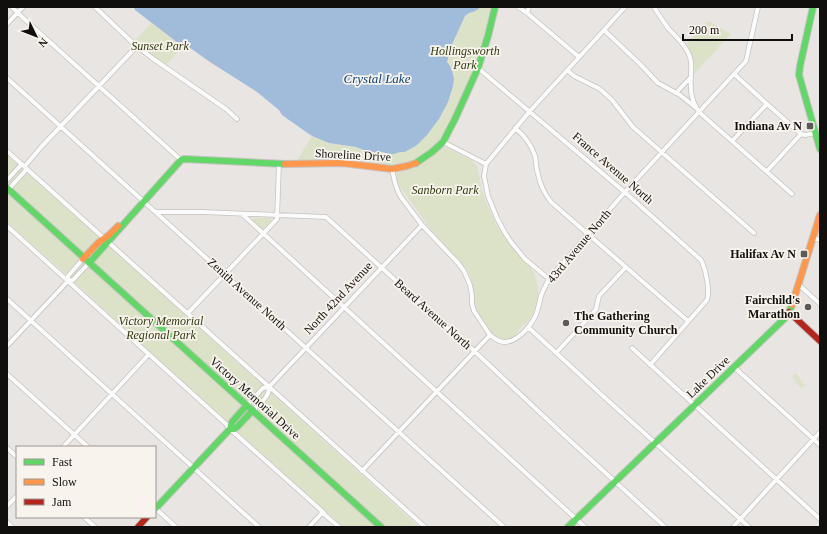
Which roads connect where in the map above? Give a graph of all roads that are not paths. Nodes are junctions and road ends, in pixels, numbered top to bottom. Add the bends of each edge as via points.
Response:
1 (12, 7) edge
2 (23, 7) edge
3 (96, 7) edge
4 (495, 7) edge
5 (518, 7) edge
6 (529, 7) edge
7 (625, 7) edge
8 (654, 7) edge
9 (758, 7) edge
10 (813, 7) edge
11 (18, 13) junction
12 (527, 13) junction
13 (7, 24) edge
14 (604, 30) junction
15 (137, 46) junction
16 (579, 57) junction
17 (478, 68) junction
18 (567, 70) junction
19 (734, 74) junction
20 (690, 77) junction
21 (7, 78) edge
22 (99, 86) junction
23 (676, 93) junction
24 (767, 104) junction
25 (530, 111) junction
26 (699, 112) junction
27 (237, 119) dead end
28 (61, 127) junction
29 (516, 128) junction
30 (815, 133) junction
31 (801, 134) junction
32 (732, 141) junction
33 (443, 142) junction
34 (820, 149) edge
35 (7, 151) edge
36 (661, 152) junction
37 (181, 160) junction
38 (279, 163) junction
39 (486, 164) junction
40 (25, 166) junction
41 (392, 169) junction
42 (767, 171) junction
43 (7, 180) edge
44 (8, 190) edge
45 (624, 192) junction
46 (792, 194) dead end
47 (144, 201) junction
48 (156, 212) junction
49 (242, 214) junction
50 (820, 215) edge
51 (277, 216) junction
52 (422, 225) junction
53 (7, 226) edge
54 (263, 233) junction
55 (754, 233) dead end
56 (588, 234) junction
57 (813, 238) junction
58 (107, 240) junction
59 (820, 240) edge
60 (84, 259) junction
61 (89, 263) junction
62 (626, 267) junction
63 (382, 268) junction
64 (225, 274) junction
65 (549, 279) junction
66 (68, 281) junction
67 (798, 284) junction
68 (7, 299) edge
69 (820, 304) edge
70 (344, 308) junction
71 (789, 312) junction
72 (188, 313) junction
73 (31, 320) junction
74 (688, 321) junction
75 (528, 327) junction
76 (490, 335) junction
77 (820, 341) edge
78 (7, 346) edge
79 (306, 348) junction
80 (632, 348) dead end
81 (474, 351) junction
82 (556, 353) junction
83 (149, 354) junction
84 (650, 365) junction
85 (734, 367) junction
86 (7, 374) edge
87 (269, 387) junction
88 (436, 392) junction
89 (112, 394) junction
90 (247, 405) junction
91 (695, 405) junction
92 (253, 410) junction
93 (230, 429) junction
94 (399, 432) junction
95 (820, 432) edge
96 (74, 435) junction
97 (813, 439) junction
98 (655, 443) junction
99 (820, 445) edge
100 (64, 446) edge
101 (87, 446) edge
102 (7, 448) edge
103 (16, 456) edge
104 (193, 468) junction
105 (362, 471) junction
106 (776, 479) junction
107 (615, 482) junction
108 (16, 497) edge
109 (7, 506) edge
110 (156, 507) edge
111 (156, 509) edge
112 (323, 512) junction
113 (85, 518) edge
114 (146, 518) edge
115 (576, 519) junction
116 (740, 519) junction
117 (820, 519) edge
118 (7, 522) edge
119 (12, 527) edge
120 (95, 527) edge
121 (138, 527) edge
122 (176, 527) edge
123 (259, 527) edge
124 (309, 527) edge
125 (339, 527) edge
126 (381, 527) edge
127 (425, 527) edge
128 (504, 527) edge
129 (568, 527) edge
130 (585, 527) edge
131 (665, 527) edge
132 (733, 527) edge
133 (748, 527) edge

1 - 11 street
2 - 11 street
3 - 15 street
4 - 17 street, Shoreline Drive
5 - 12 street
6 - 12 street
7 - 14 street
8 - 20 street via 687,50 691,61
9 - 19 street, 43rd Avenue North via 746,61
10 - 30 street via 799,75
11 - 13 street
11 - 22 street
12 - 16 street
14 - 16 street
14 - 23 street via 658,83
15 - 22 street
15 - 27 street
16 - 18 street
17 - 25 street, France Avenue North
17 - 33 street, Shoreline Drive
18 - 25 street
18 - 36 street via 600,89 633,127
19 - 24 street
19 - 26 street, 43rd Avenue North
20 - 23 street
20 - 26 street via 691,96
21 - 28 street, Zenith Avenue North
22 - 28 street
22 - 37 street
23 - 26 street via 687,99
24 - 31 street
24 - 32 street
25 - 29 street
25 - 45 street, France Avenue North
26 - 32 street
26 - 36 street, 43rd Avenue North
28 - 40 street
28 - 47 street, Zenith Avenue North
29 - 39 street
29 - 56 street via 532,148 545,194 558,209
30 - 31 street
30 - 34 street
31 - 42 street
32 - 42 street
33 - 39 street
33 - 41 street, Shoreline Drive via 416,163
35 - 40 street
36 - 45 street, 43rd Avenue North
36 - 55 street
37 - 38 street, Shoreline Drive
37 - 47 street
38 - 41 street, Shoreline Drive via 342,163
38 - 51 street
39 - 65 street via 484,176 488,196 505,234 525,259
40 - 43 street
40 - 44 street
40 - 58 street
41 - 52 street via 398,193
42 - 46 street
44 - 60 street, Victory Memorial Drive
45 - 56 street, 43rd Avenue North
45 - 74 street, France Avenue North via 701,260 704,266 707,300
47 - 48 street, Zenith Avenue North
47 - 58 street
48 - 49 street, Beard Avenue North
48 - 64 street, Zenith Avenue North
49 - 51 street, Beard Avenue North
49 - 54 street
50 - 57 street, Lake Drive
51 - 54 street
51 - 63 street, Beard Avenue North via 326,217
52 - 63 street, North 42nd Avenue
52 - 76 street via 464,271 470,285 474,311
53 - 66 street
54 - 64 street
54 - 70 street
56 - 62 street
56 - 65 street, 43rd Avenue North
57 - 59 street
57 - 67 street, Lake Drive
58 - 60 street via 98,243
58 - 61 street
58 - 72 street
60 - 61 street, Victory Memorial Drive
60 - 66 street via 68,276
61 - 66 street via 73,280
61 - 90 street, Victory Memorial Drive
62 - 74 street
62 - 82 street via 599,296 593,314
63 - 70 street, North 42nd Avenue
63 - 81 street, Beard Avenue North
64 - 72 street
64 - 79 street, Zenith Avenue North
65 - 75 street, 43rd Avenue North via 544,286 535,317
66 - 73 street
66 - 83 street
67 - 69 street
67 - 71 street, Lake Drive
68 - 73 street
70 - 79 street, North 42nd Avenue
70 - 88 street
71 - 77 street
71 - 85 street, Lake Drive
72 - 87 street
73 - 78 street
73 - 89 street
74 - 84 street
75 - 76 street, 43rd Avenue North via 511,341 496,340
75 - 82 street
76 - 81 street
79 - 87 street, North 42nd Avenue
79 - 94 street, Zenith Avenue North
80 - 84 street
81 - 88 street
81 - 107 street, Beard Avenue North
82 - 98 street
83 - 89 street
83 - 93 street
84 - 91 street
85 - 91 street, Lake Drive
85 - 97 street
86 - 96 street
87 - 90 street, North 42nd Avenue via 263,388
87 - 92 street, North 42nd Avenue via 268,395
87 - 105 street
88 - 94 street
88 - 115 street
89 - 96 street
89 - 104 street
90 - 92 street, Victory Memorial Drive
90 - 93 street, North 42nd Avenue via 232,422
91 - 98 street, Lake Drive
91 - 106 street
92 - 93 street, North 42nd Avenue via 237,427
92 - 126 street, Victory Memorial Drive
93 - 104 street, North 42nd Avenue
93 - 112 street
94 - 105 street
94 - 128 street, Zenith Avenue North
95 - 97 street
96 - 100 street
96 - 101 street
97 - 99 street
97 - 106 street
98 - 107 street, Lake Drive
98 - 116 street
102 - 103 street
104 - 110 street, North 42nd Avenue
104 - 123 street
105 - 127 street
106 - 116 street
106 - 117 street
107 - 115 street, Lake Drive
107 - 131 street, Beard Avenue North
108 - 109 street
111 - 122 street
112 - 124 street
112 - 125 street
113 - 120 street
114 - 121 street
115 - 129 street, Lake Drive
115 - 130 street
116 - 132 street
116 - 133 street
118 - 119 street

